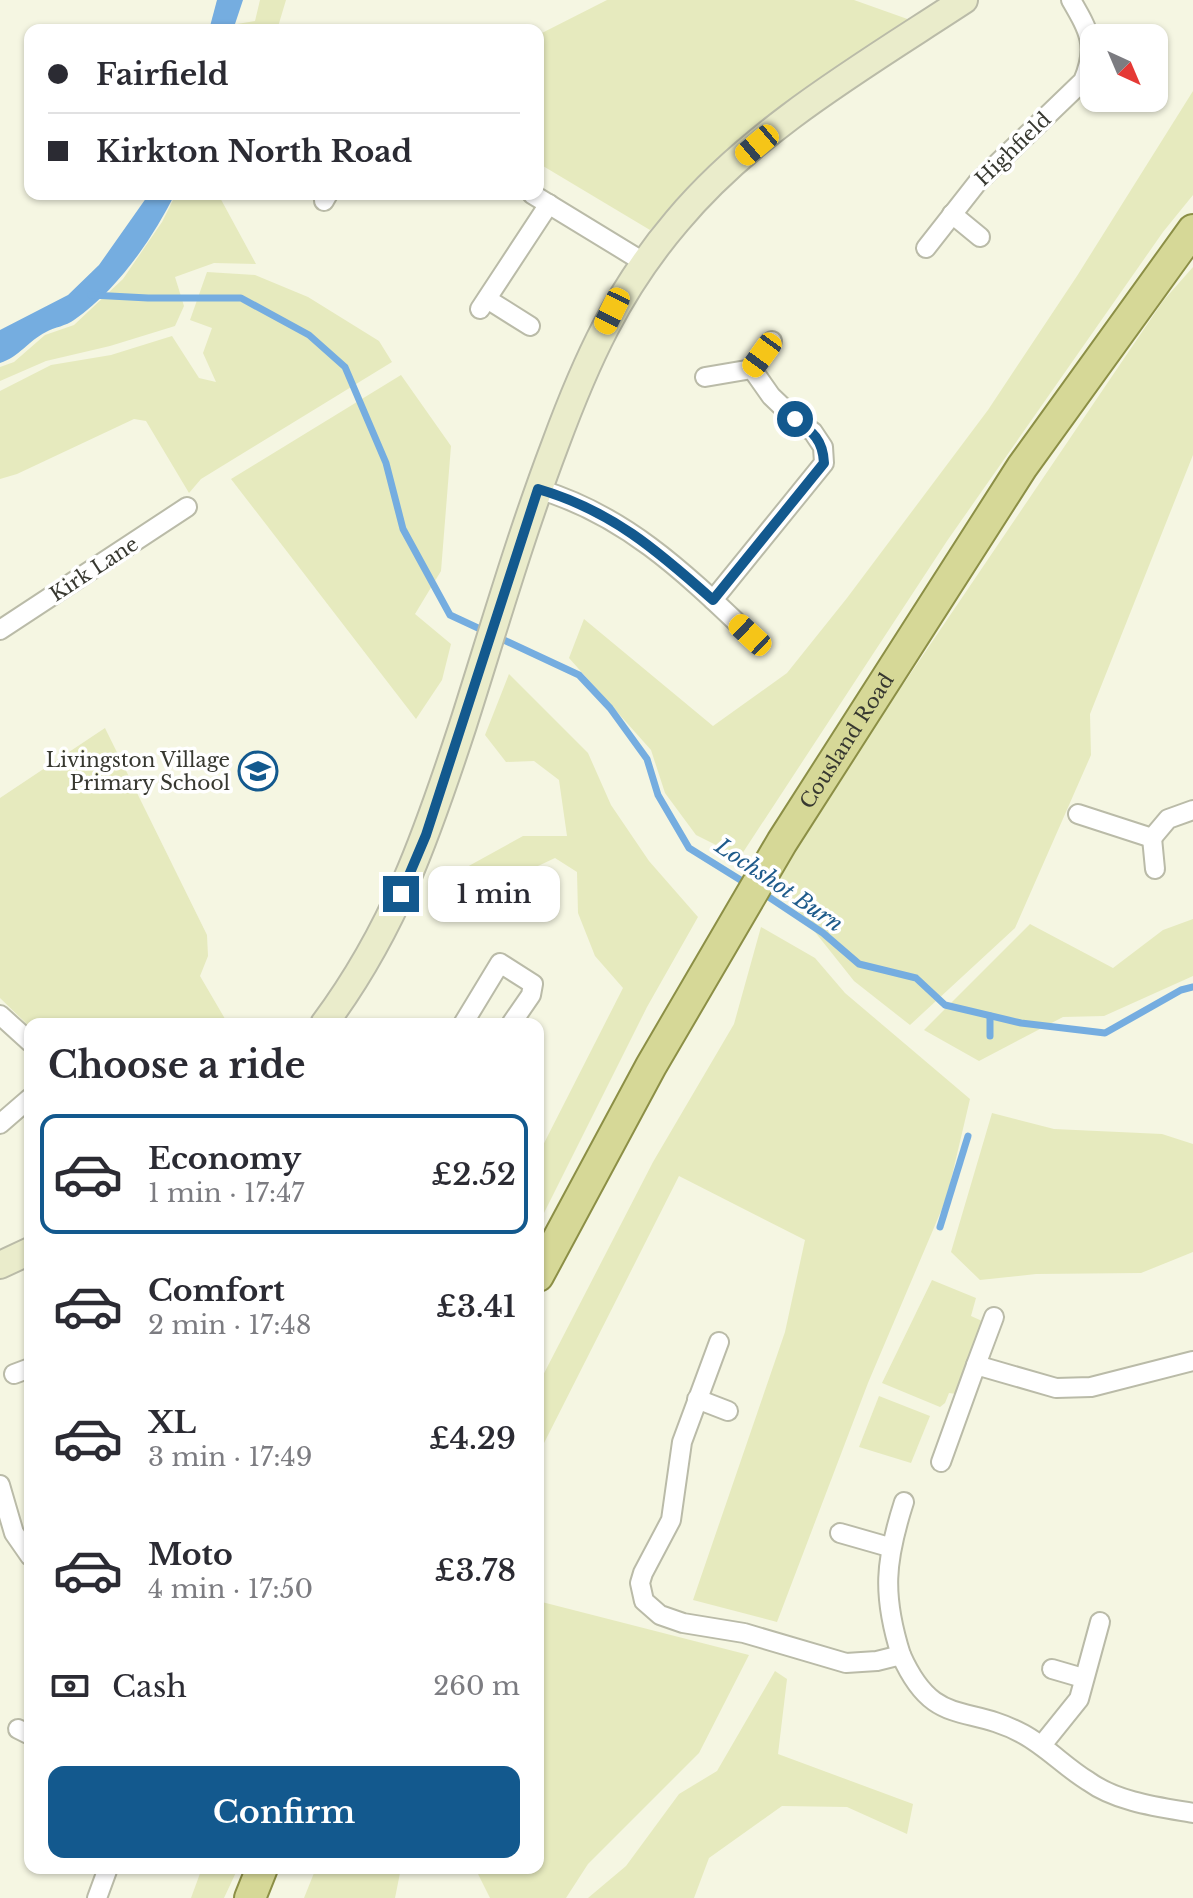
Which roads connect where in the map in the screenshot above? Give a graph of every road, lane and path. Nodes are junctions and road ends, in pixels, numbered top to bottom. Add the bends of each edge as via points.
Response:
1 (964, 0) edge
2 (1071, 0) edge
3 (542, 200) edge
4 (549, 204) junction
5 (952, 214) junction
6 (1193, 230) edge
7 (980, 237) dead end
8 (926, 248) dead end
9 (645, 263) junction
10 (530, 326) dead end
11 (772, 341) dead end
12 (752, 369) junction
13 (705, 377) dead end
14 (538, 489) junction
15 (187, 507) dead end
16 (713, 600) junction
17 (0, 630) edge
18 (750, 635) dead end
19 (1193, 810) edge
20 (1078, 814) dead end
21 (1152, 838) junction
22 (1155, 869) dead end
23 (0, 1015) edge
24 (328, 1018) edge
25 (467, 1018) edge
26 (515, 1018) edge
27 (24, 1037) edge
28 (24, 1103) edge
29 (0, 1124) edge
30 (24, 1254) edge
31 (0, 1265) edge
32 (544, 1265) edge
33 (994, 1317) dead end
34 (719, 1342) dead end
35 (1193, 1361) edge
36 (976, 1365) junction
37 (697, 1399) junction
38 (728, 1411) dead end
39 (941, 1462) dead end
40 (2, 1497) edge
41 (904, 1502) dead end
42 (840, 1533) dead end
43 (24, 1547) edge
44 (889, 1547) junction
45 (1100, 1622) dead end
46 (901, 1655) junction
47 (1052, 1669) dead end
48 (1083, 1678) junction
49 (1042, 1745) junction
50 (1193, 1813) edge
51 (106, 1874) edge
52 (260, 1874) edge
53 (97, 1898) edge
54 (250, 1898) edge

1 - 9 main road via 794,114 720,177
2 - 5 street, Highfield via 1092,45 1083,81
3 - 4 street
4 - 9 street
4 - 10 street via 484,304
5 - 7 street
5 - 8 street, Highfield
6 - 32 main road, Cousland Road via 1022,467 782,842 709,963
9 - 14 main road via 612,311 579,380
11 - 12 street
12 - 13 street
12 - 16 street via 771,396 813,432 823,447 824,463
14 - 16 street via 611,518 649,543
14 - 24 main road via 412,873 355,982
15 - 17 street, Kirk Lane
16 - 18 street
19 - 21 street via 1168,819
20 - 21 street
21 - 22 street
23 - 27 street
25 - 26 street via 500,963 533,984
28 - 29 street
30 - 31 main road
33 - 36 street
34 - 37 street
35 - 36 street via 1091,1387 1056,1388
36 - 39 street
37 - 38 street
37 - 46 street via 682,1442 671,1520 643,1573 642,1594 652,1609 683,1623 744,1633 846,1663
40 - 43 street
41 - 44 street
42 - 44 street
44 - 46 street via 888,1594
45 - 48 street
46 - 49 street via 912,1680 934,1703 1021,1732
47 - 48 street
48 - 49 street via 1079,1699
49 - 50 street via 1091,1784 1113,1794
51 - 53 street
52 - 54 main road

